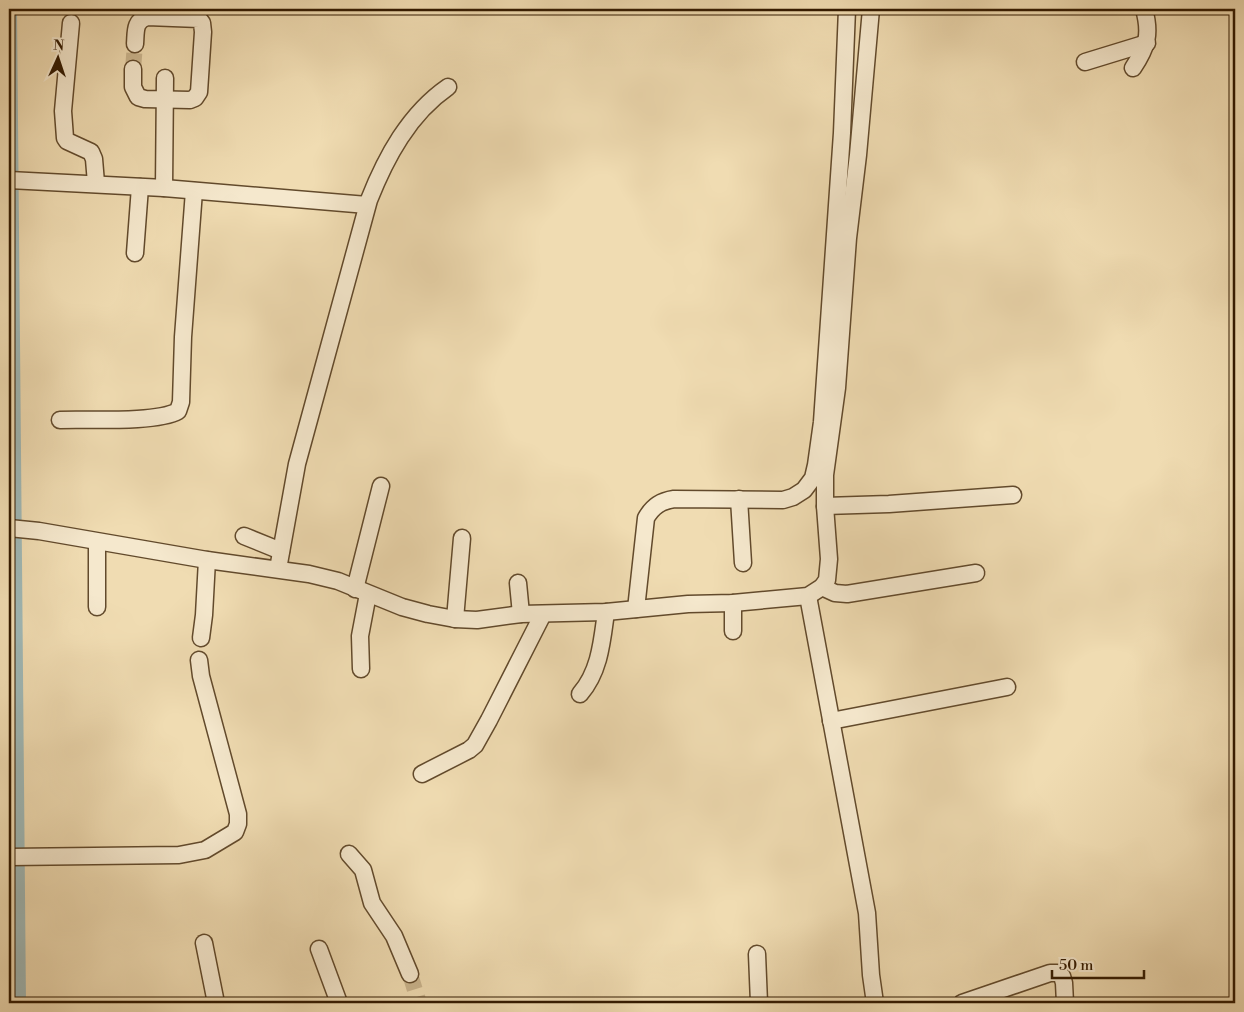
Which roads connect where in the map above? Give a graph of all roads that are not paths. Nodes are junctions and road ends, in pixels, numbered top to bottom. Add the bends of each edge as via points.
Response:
1 (847, 9) edge
2 (871, 9) edge
3 (1144, 9) edge
4 (71, 24) dead end
5 (1147, 43) junction
6 (135, 44) tunnel mouth
7 (1085, 62) dead end
8 (1133, 68) dead end
9 (133, 69) tunnel mouth
10 (165, 78) dead end
11 (448, 87) dead end
12 (165, 99) junction
13 (9, 180) edge
14 (96, 183) junction
15 (140, 187) junction
16 (164, 188) junction
17 (194, 191) junction
18 (367, 205) junction
19 (134, 253) dead end
20 (60, 420) dead end
21 (381, 486) dead end
22 (1013, 495) dead end
23 (739, 499) junction
24 (825, 506) junction
25 (10, 528) edge
26 (244, 536) dead end
27 (462, 538) dead end
28 (97, 542) junction
29 (281, 551) junction
30 (207, 560) junction
31 (744, 563) dead end
32 (278, 569) junction
33 (976, 573) dead end
34 (518, 583) dead end
35 (361, 591) junction
36 (815, 592) junction
37 (732, 603) junction
38 (97, 607) dead end
39 (636, 609) junction
40 (606, 612) junction
41 (522, 614) junction
42 (543, 614) junction
43 (455, 619) junction
44 (734, 631) dead end
45 (200, 638) dead end
46 (199, 660) dead end
47 (361, 669) dead end
48 (1007, 687) dead end
49 (580, 694) dead end
50 (831, 721) junction
51 (422, 774) dead end
52 (349, 854) dead end
53 (9, 857) edge
54 (204, 943) dead end
55 (319, 949) dead end
56 (757, 954) dead end
57 (410, 974) tunnel mouth
58 (216, 1003) edge
59 (339, 1003) edge
60 (760, 1003) edge
61 (876, 1003) edge
62 (962, 1003) edge
63 (1065, 1003) edge

1 - 23 street via 842,133 822,422 816,465 813,478 804,490 793,497 783,500
2 - 24 street via 837,388 825,475
3 - 5 street
4 - 14 street via 63,111 65,138 91,152
5 - 7 street
5 - 8 street
6 - 12 street via 140,19 199,19 202,23 199,92 190,100
9 - 12 street via 133,87 138,97
10 - 12 street
11 - 18 street via 412,121 380,172
12 - 16 street
13 - 14 street
14 - 15 street
15 - 16 street
15 - 19 street
16 - 17 street
17 - 18 street
17 - 20 street via 178,411 170,416
18 - 29 street via 299,456
21 - 35 street
22 - 24 street
23 - 31 street
23 - 39 street via 664,500 652,509 646,518
24 - 36 street via 829,558 826,580
25 - 28 street
26 - 29 street
27 - 43 street
28 - 30 street
28 - 38 street
29 - 32 street
30 - 32 street
30 - 45 street
32 - 35 street via 338,581
33 - 36 street via 847,594
34 - 41 street
35 - 43 street via 402,607
35 - 47 street
36 - 37 street
36 - 50 street
37 - 39 street
37 - 44 street
39 - 40 street
40 - 42 street
40 - 49 street via 596,665 589,684
41 - 42 street
41 - 43 street via 477,620
42 - 51 street via 474,745
46 - 53 street via 238,814 235,832 205,850 180,856
48 - 50 street
50 - 61 street via 867,913
52 - 57 street via 362,870 372,904 394,936
54 - 58 street
55 - 59 street
56 - 60 street
62 - 63 street via 1050,973 1062,976

